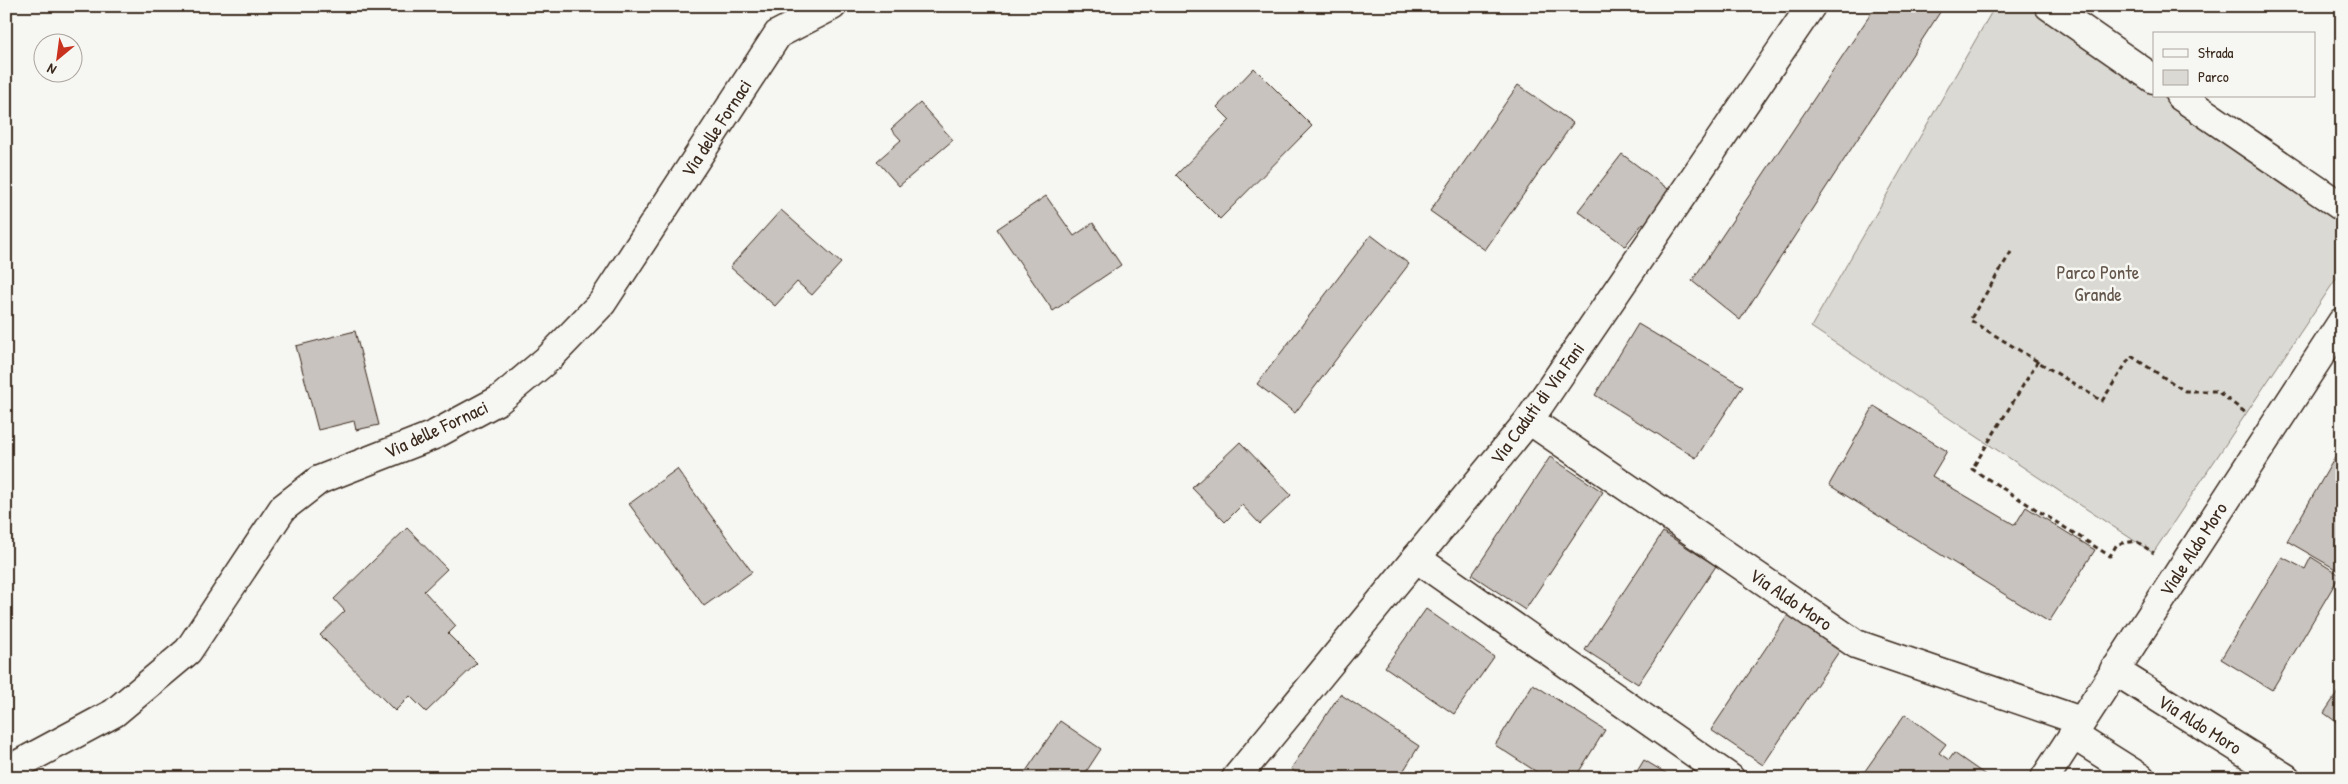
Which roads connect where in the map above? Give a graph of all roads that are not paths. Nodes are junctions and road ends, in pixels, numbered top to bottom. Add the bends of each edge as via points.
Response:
1 (832, 6) edge
2 (1811, 6) edge
3 (2049, 6) edge
4 (2153, 78) edge
5 (2183, 98) edge
6 (2342, 207) edge
7 (2342, 322) edge
8 (1529, 420) junction
9 (1416, 558) junction
10 (2114, 670) junction
11 (2077, 728) junction
12 (6, 771) edge
13 (1236, 778) edge
14 (1730, 778) edge
15 (2045, 778) edge
16 (2142, 778) edge
17 (2286, 778) edge

1 - 12 street, Via delle Fornaci via 778,34 602,303 550,357 499,400 434,435 320,480 283,508 188,651 114,713
2 - 8 street, Via Caduti di Via Fani
3 - 4 street
5 - 6 street
7 - 10 street, Viale Aldo Moro
8 - 9 street, Via Caduti di Via Fani
8 - 11 street, Via Aldo Moro via 1856,644
9 - 13 street, Via Caduti di Via Fani
9 - 14 street
10 - 11 street, Viale Aldo Moro
10 - 17 street, Via Aldo Moro
11 - 15 street, Viale Aldo Moro
11 - 16 street, Via Aldo Moro

